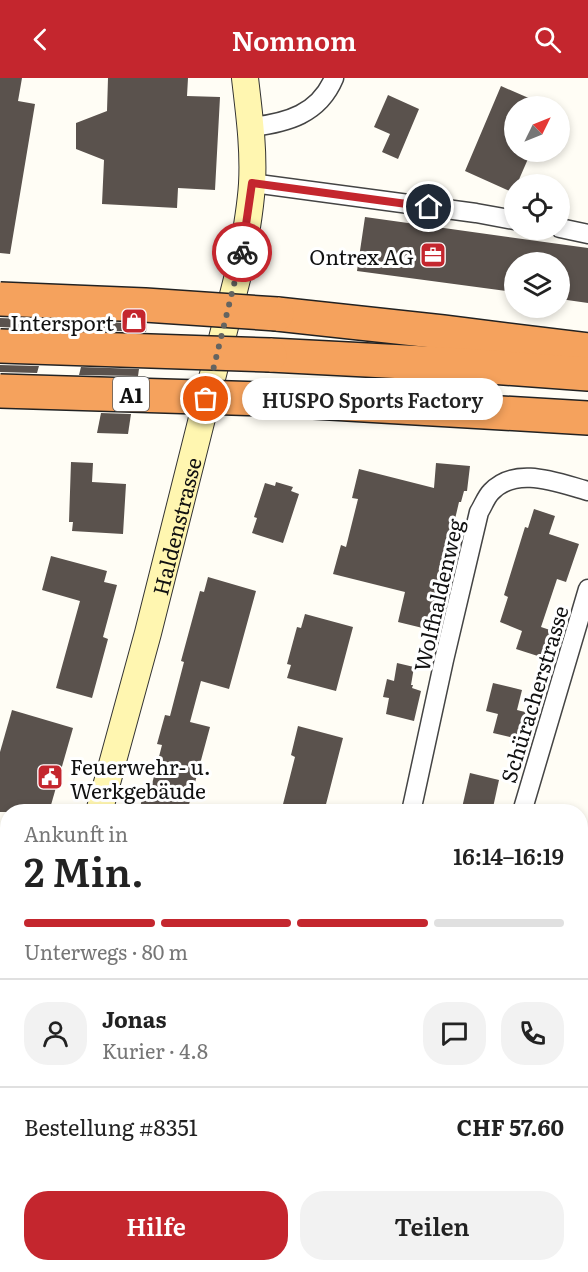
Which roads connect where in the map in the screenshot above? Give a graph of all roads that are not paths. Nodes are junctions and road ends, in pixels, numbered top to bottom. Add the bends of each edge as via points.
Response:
1 (245, 78) edge
2 (334, 78) edge
3 (251, 127) junction
4 (252, 183) junction
5 (504, 218) edge
6 (570, 230) edge
7 (588, 234) edge
8 (0, 299) edge
9 (0, 346) edge
10 (588, 350) edge
11 (588, 374) edge
12 (0, 391) edge
13 (588, 418) edge
14 (588, 491) edge
15 (588, 589) edge
16 (101, 804) edge
17 (413, 804) edge
18 (524, 804) edge

1 - 3 street, Haldenstrasse
2 - 3 street via 323,98 298,118
3 - 4 street, Haldenstrasse
4 - 5 street
4 - 16 street, Haldenstrasse via 238,275
6 - 7 street
8 - 10 highway, bridge via 277,314
9 - 11 highway, A1, bridge via 270,355
12 - 13 highway, A1, bridge via 262,399
14 - 17 street, Wolfhaldenweg via 522,477 504,482 490,492 479,512
15 - 18 street, Schüracherstrasse

